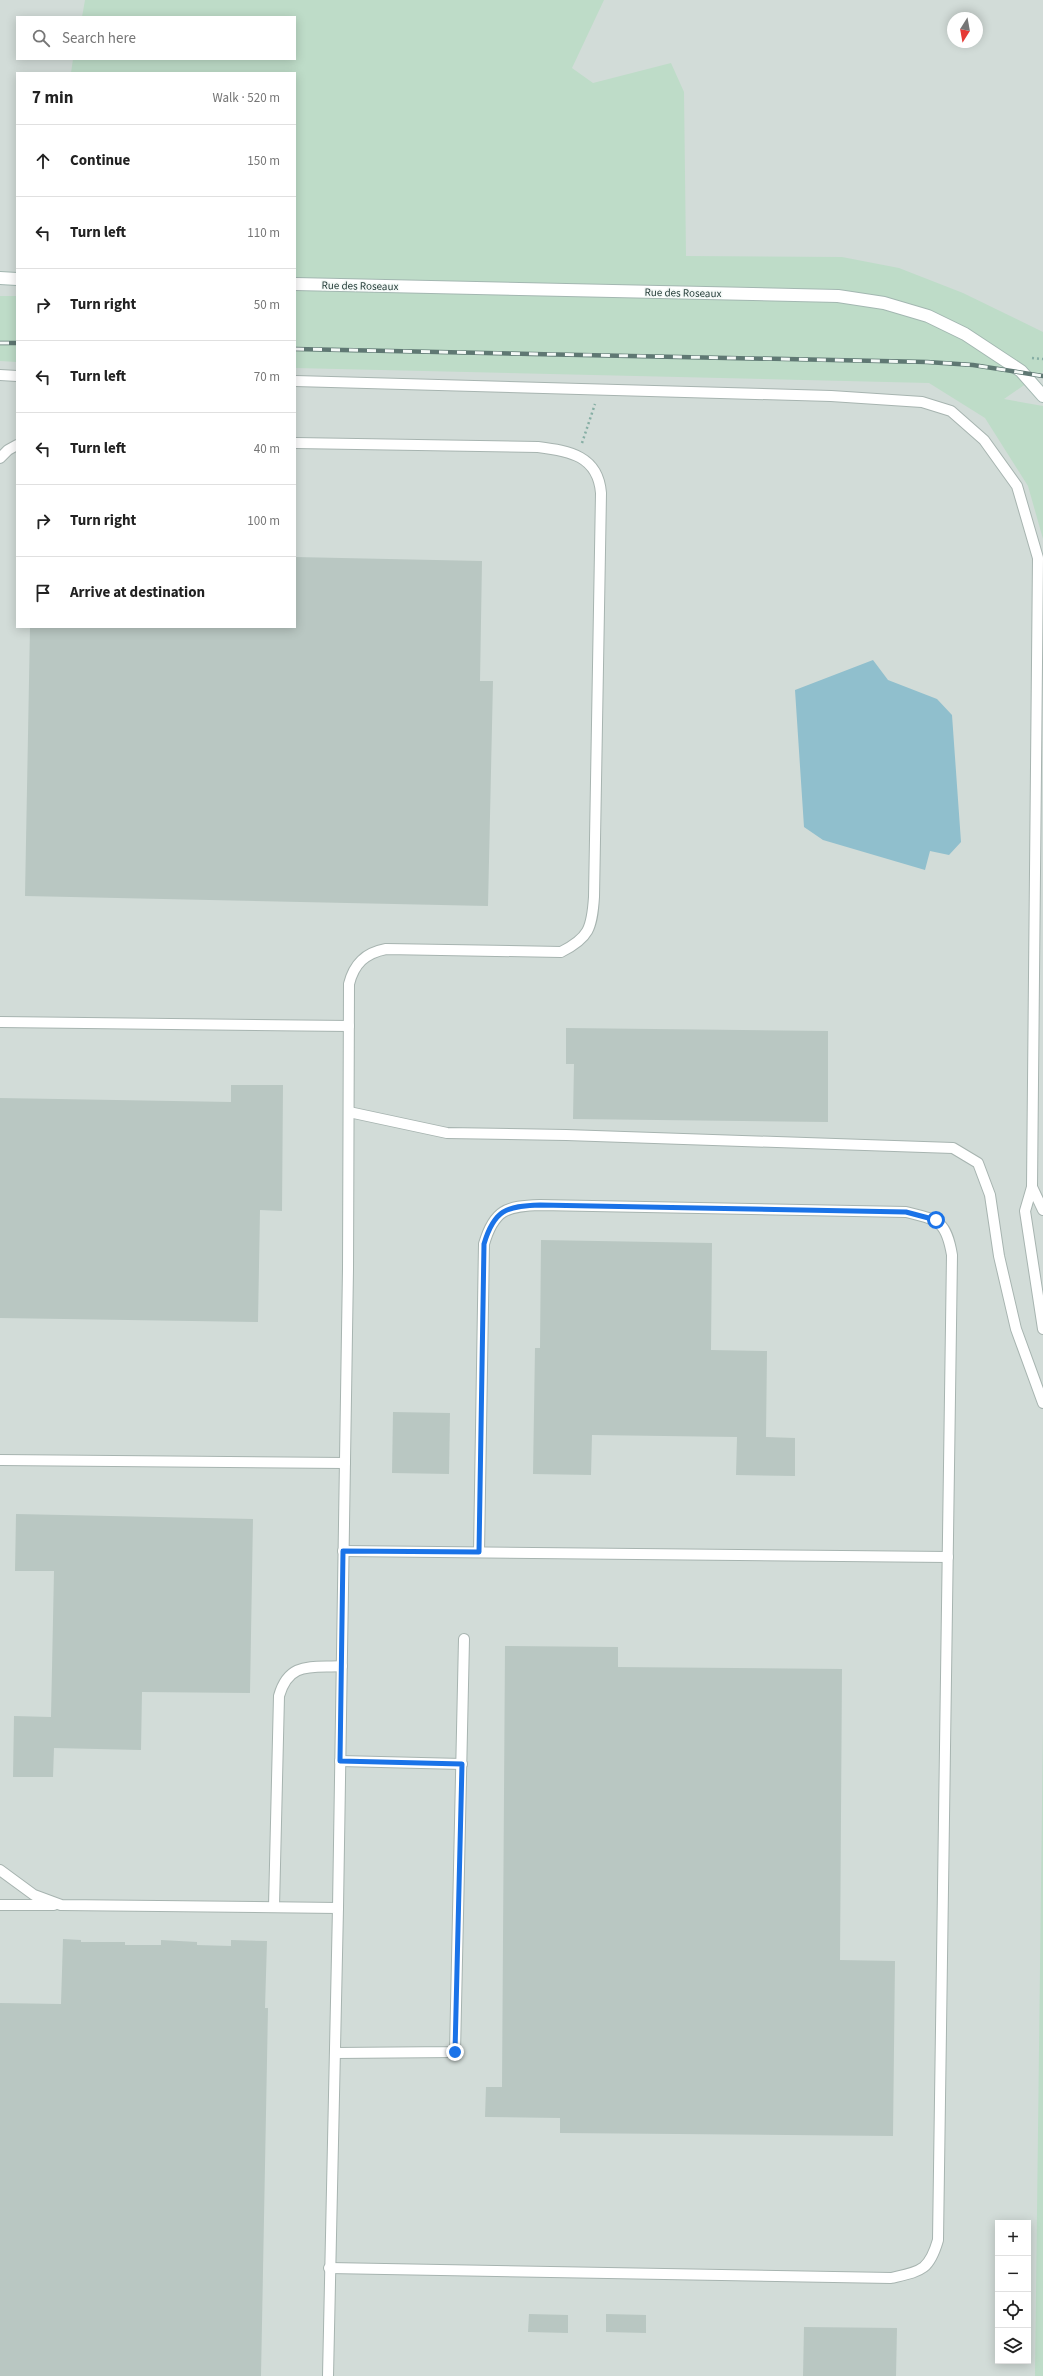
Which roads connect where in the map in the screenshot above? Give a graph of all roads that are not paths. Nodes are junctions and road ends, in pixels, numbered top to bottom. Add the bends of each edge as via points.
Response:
1 (0, 278) edge
2 (16, 279) edge
3 (296, 284) edge
4 (0, 375) edge
5 (16, 376) edge
6 (296, 381) edge
7 (1043, 396) edge
8 (296, 443) edge
9 (16, 446) edge
10 (0, 458) edge
11 (0, 1022) edge
12 (349, 1026) junction
13 (349, 1112) junction
14 (1032, 1187) junction
15 (1043, 1210) edge
16 (1043, 1329) edge
17 (1043, 1403) edge
18 (0, 1460) edge
19 (345, 1463) junction
20 (343, 1551) junction
21 (479, 1552) junction
22 (948, 1557) junction
23 (464, 1639) dead end
24 (342, 1666) junction
25 (340, 1761) junction
26 (462, 1764) junction
27 (0, 1870) edge
28 (0, 1905) edge
29 (61, 1905) junction
30 (274, 1907) junction
31 (338, 1908) junction
32 (335, 2052) junction
33 (329, 2268) junction
34 (328, 2376) edge

1 - 2 street
3 - 7 street, Rue des Roseaux via 838,296 884,303 934,319 965,334 1021,371
4 - 5 lane
6 - 14 lane via 823,396 922,402 951,412 984,440 1017,486 1038,558
8 - 12 lane via 538,447 565,450 578,455 594,470 600,481 594,897 593,918 589,930 579,943 561,952 386,949 373,951 360,961 352,974 349,984
9 - 10 lane
11 - 12 lane
12 - 13 lane
13 - 17 lane via 447,1133 953,1148 978,1163 990,1195 999,1256 1016,1329
13 - 19 lane
14 - 15 lane
14 - 16 lane via 1025,1211
18 - 19 lane
19 - 20 lane
20 - 21 lane
20 - 24 lane
21 - 22 lane
21 - 22 lane via 484,1244 489,1226 501,1213 516,1206 540,1205 906,1212 936,1220 949,1235 952,1255
22 - 33 lane via 938,2232 932,2260 917,2272 891,2278
23 - 26 lane
24 - 25 lane
24 - 30 lane via 301,1669 291,1673 283,1682 279,1696
25 - 26 lane
25 - 31 lane
26 - 32 lane via 455,2052
27 - 29 lane via 34,1895
28 - 29 lane
29 - 30 lane
30 - 31 lane
31 - 32 lane
32 - 33 lane
33 - 34 lane

